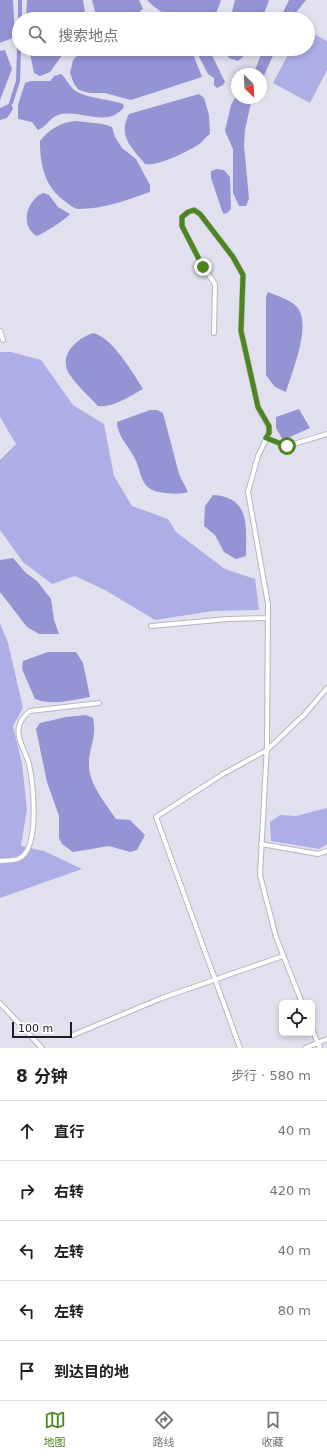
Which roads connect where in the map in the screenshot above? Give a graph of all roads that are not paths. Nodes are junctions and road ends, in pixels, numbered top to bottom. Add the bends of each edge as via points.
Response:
1 (0, 331) edge
2 (214, 333) dead end
3 (4, 340) dead end
4 (327, 434) edge
5 (266, 438) junction
6 (268, 618) junction
7 (151, 626) dead end
8 (327, 688) edge
9 (99, 703) dead end
10 (267, 750) junction
11 (262, 844) junction
12 (326, 854) edge
13 (0, 861) edge
14 (283, 956) junction
15 (215, 979) junction
16 (301, 1000) edge
17 (0, 1003) edge
18 (73, 1035) dead end
19 (315, 1036) edge
20 (327, 1039) edge
21 (319, 1046) edge
22 (42, 1048) edge
23 (240, 1048) edge
24 (305, 1048) edge

1 - 3 street
2 - 5 street via 215,284 203,267 182,226 182,217 194,210 200,214 233,257 243,275 241,331 258,407 269,426
4 - 5 street via 287,446
5 - 6 street via 248,492 268,604
6 - 7 street
6 - 10 street
8 - 10 street via 305,714
9 - 13 street via 30,711 24,716 19,726 34,801 29,847 19,859
10 - 11 street
10 - 15 street via 223,774 156,817
11 - 12 street
11 - 14 street via 260,874
14 - 15 street
14 - 16 street
15 - 18 street
15 - 23 street
17 - 22 street
19 - 21 street
20 - 21 street
21 - 24 street

